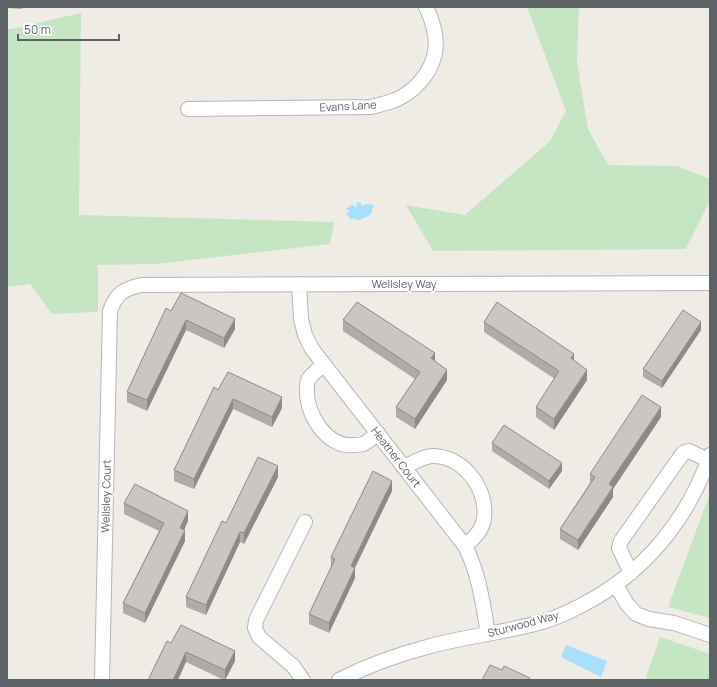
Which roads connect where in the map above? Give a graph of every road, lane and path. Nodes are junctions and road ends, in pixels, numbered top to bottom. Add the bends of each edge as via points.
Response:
1 (426, 7) edge
2 (188, 109) dead end
3 (710, 283) edge
4 (299, 284) junction
5 (110, 311) joint
6 (324, 364) junction
7 (378, 433) junction
8 (709, 457) edge
9 (404, 467) junction
10 (305, 522) dead end
11 (466, 546) junction
12 (631, 573) junction
13 (616, 585) junction
14 (488, 634) junction
15 (710, 635) edge
16 (102, 680) edge
17 (303, 680) edge
18 (339, 680) edge

1 - 2 street, Evans Lane via 435,30 435,53 432,63 427,74 415,88 394,101 371,107
3 - 4 street, Wellsley Way
4 - 5 street, Wellsley Way via 140,285 120,293
4 - 6 street, Heather Court via 301,319 305,335
5 - 16 street, Wellsley Court
6 - 7 street, Heather Court
6 - 7 street via 308,380 306,395 319,427 337,442 349,446 362,444
7 - 9 street, Heather Court
8 - 12 street, Sturwood Way via 694,494 678,521 662,543
8 - 12 street via 689,451 682,453 621,541 619,548
9 - 11 street, Heather Court
9 - 11 street via 432,456 445,458 465,469 474,479 481,491 484,518 476,537
10 - 17 street via 256,620 255,628 259,637 293,666
11 - 14 street, Heather Court via 479,581
12 - 13 street, Sturwood Way
13 - 14 street, Sturwood Way via 569,612 544,621
13 - 15 street via 636,614
14 - 18 street, Sturwood Way via 398,655

